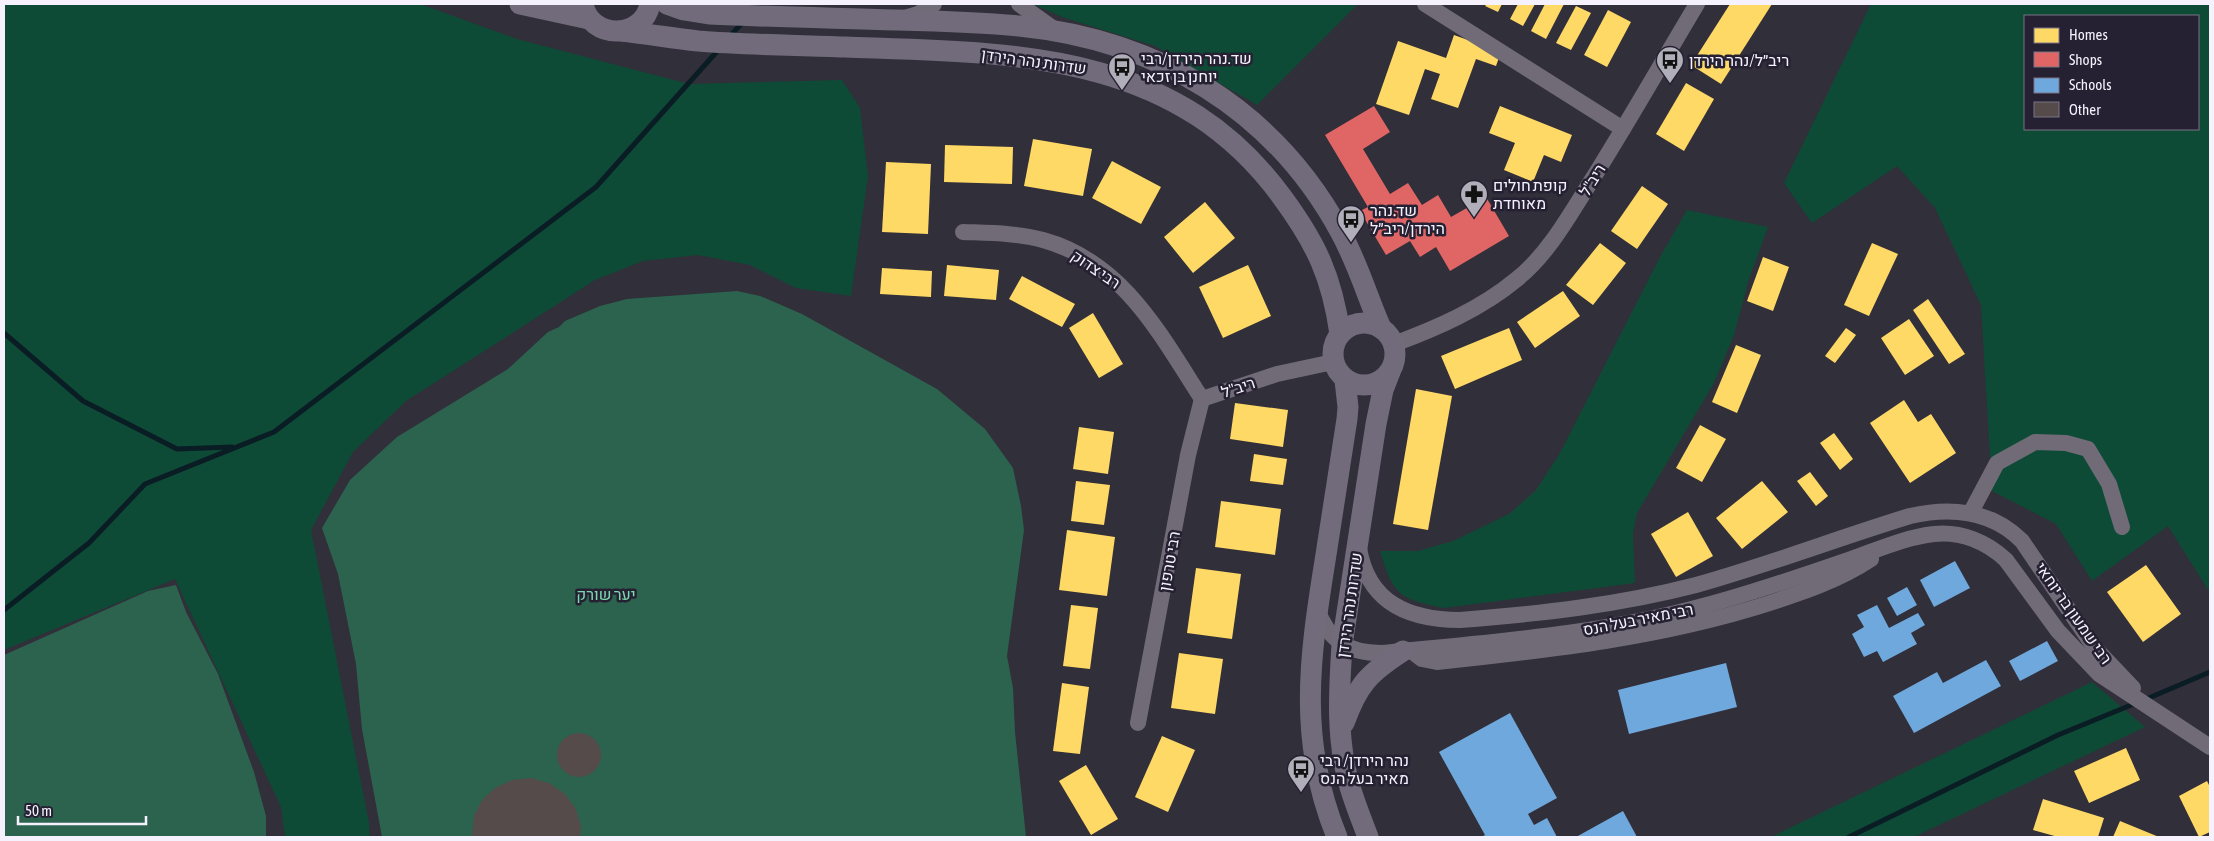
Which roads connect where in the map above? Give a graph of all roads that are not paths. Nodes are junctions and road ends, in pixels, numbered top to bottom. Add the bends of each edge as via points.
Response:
1 (520, 4) edge
2 (650, 4) edge
3 (667, 4) edge
4 (712, 4) edge
5 (934, 4) edge
6 (1019, 4) edge
7 (1425, 4) edge
8 (1697, 4) edge
9 (586, 11) edge
10 (748, 16) junction
11 (898, 20) junction
12 (621, 31) junction
13 (1058, 32) junction
14 (1623, 129) junction
15 (963, 232) dead end
16 (1381, 328) junction
17 (1340, 334) junction
18 (1394, 344) junction
19 (1333, 362) junction
20 (1390, 372) junction
21 (1345, 380) junction
22 (1202, 399) junction
23 (1971, 512) junction
24 (2122, 527) dead end
25 (1969, 538) joint
26 (1358, 539) junction
27 (1317, 609) junction
28 (1342, 645) junction
29 (1406, 651) junction
30 (2172, 722) junction
31 (1138, 723) dead end
32 (1341, 732) junction
33 (2210, 747) edge
34 (1336, 837) edge
35 (1368, 837) edge

1 - 9 main road
2 - 12 main road via 638,24
3 - 10 main road, שדרות נהר הירדן via 709,14
4 - 10 main road
5 - 11 street via 918,14
6 - 13 street
7 - 14 street
8 - 14 street, ריב"ל
9 - 12 main road, שדרות נהר הירדן via 603,29
10 - 11 main road, שדרות נהר הירדן
11 - 13 main road, שדרות נהר הירדן via 1010,25
12 - 17 main road, שדרות נהר הירדן via 699,41 1017,55 1095,70 1136,84 1170,99 1230,139 1262,172 1315,246 1332,287
13 - 16 main road, שדרות נהר הירדן via 1103,42 1183,73 1249,117 1278,145 1323,204 1356,263
14 - 18 street, ריב"ל via 1574,209 1519,278 1473,309
15 - 22 street, רבי צדוק via 1042,240 1080,254 1126,290 1151,320
16 - 17 main road via 1354,324
16 - 18 main road
17 - 19 main road via 1333,347
18 - 20 main road via 1395,359
19 - 21 main road
19 - 22 street, ריב"ל via 1277,374
20 - 21 main road via 1374,384 1354,384
20 - 26 main road, שדרות נהר הירדן via 1380,402
21 - 27 main road, שדרות נהר הירדן via 1347,419
22 - 31 street, רבי טרפון via 1188,455
23 - 24 street via 1997,464 2035,442 2066,443 2088,449 2109,484
23 - 26 street, רבי מאיר בעל הנס via 1931,511 1910,516 1747,570 1658,594 1578,608 1460,620 1421,616 1392,604 1371,584 1361,560
23 - 30 street, רבי שמעון בר יוחאי via 2009,528 2022,541 2094,647 2118,674
25 - 29 street, רבי מאיר בעל הנס via 1934,534 1888,546 1753,592 1662,616 1581,630
25 - 30 street, רבי שמעון בר יוחאי via 1996,550 2006,560 2038,606 2099,674
26 - 28 main road, שדרות נהר הירדן
27 - 28 street, רבי מאיר בעל הנס via 1323,625
27 - 34 main road, שדרות נהר הירדן via 1310,675 1312,747 1320,793
28 - 29 street, רבי מאיר בעל הנס via 1366,653
28 - 32 main road, שדרות נהר הירדן
29 - 32 main road via 1364,681 1355,694
30 - 33 street, רבי שמעון בר יוחאי
32 - 35 main road, שדרות נהר הירדן via 1349,785

